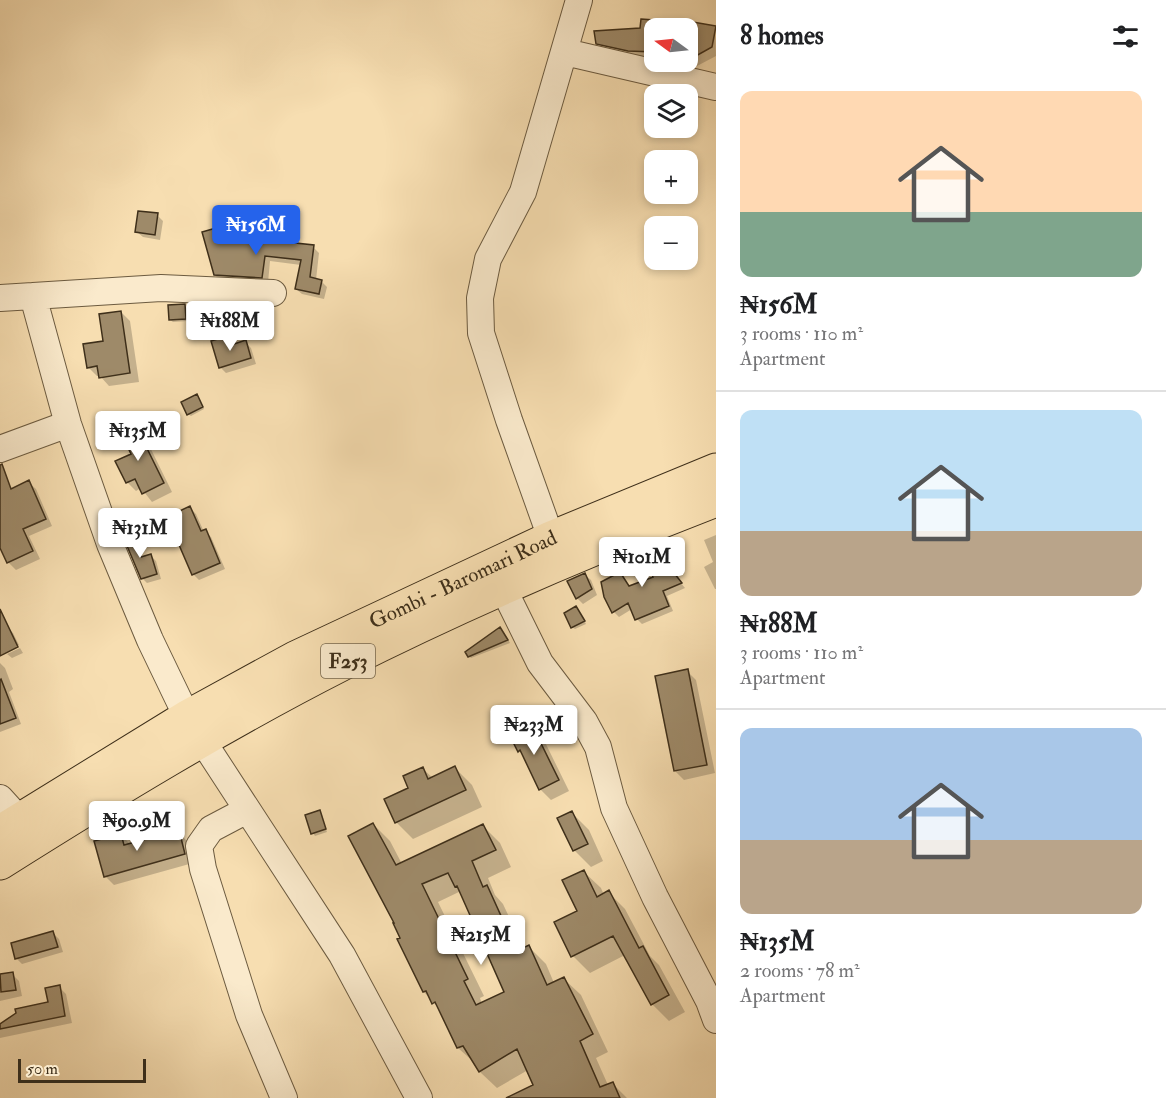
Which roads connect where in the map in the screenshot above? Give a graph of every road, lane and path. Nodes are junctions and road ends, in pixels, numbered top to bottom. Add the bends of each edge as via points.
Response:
1 (579, 0) edge
2 (565, 52) junction
3 (716, 87) edge
4 (273, 293) dead end
5 (33, 296) junction
6 (0, 298) edge
7 (68, 424) junction
8 (0, 449) edge
9 (716, 470) edge
10 (716, 500) edge
11 (551, 538) junction
12 (502, 588) junction
13 (195, 729) junction
14 (247, 810) junction
15 (7, 817) edge
16 (0, 863) edge
17 (716, 1020) edge
18 (284, 1098) edge
19 (419, 1098) edge

1 - 2 street
2 - 3 street
2 - 11 street via 523,192 488,259 480,298 481,333
4 - 5 street via 161,288
5 - 6 street
5 - 7 street
7 - 8 street
7 - 13 street via 110,544 150,640
9 - 11 main road, Gombi - Baromari Road / F253
10 - 12 main road, Gombi - Baromari Road / F253
11 - 13 main road, Gombi - Baromari Road / F253 via 294,658
12 - 13 main road, Gombi - Baromari Road / F253
12 - 17 street via 540,663 584,721 598,747 614,808
13 - 14 street
13 - 15 main road, Gombi - Baromari Road / F253
13 - 16 main road, Gombi - Baromari Road / F253 via 80,812
14 - 18 street via 211,829 199,846 249,1015
14 - 19 street via 342,955

